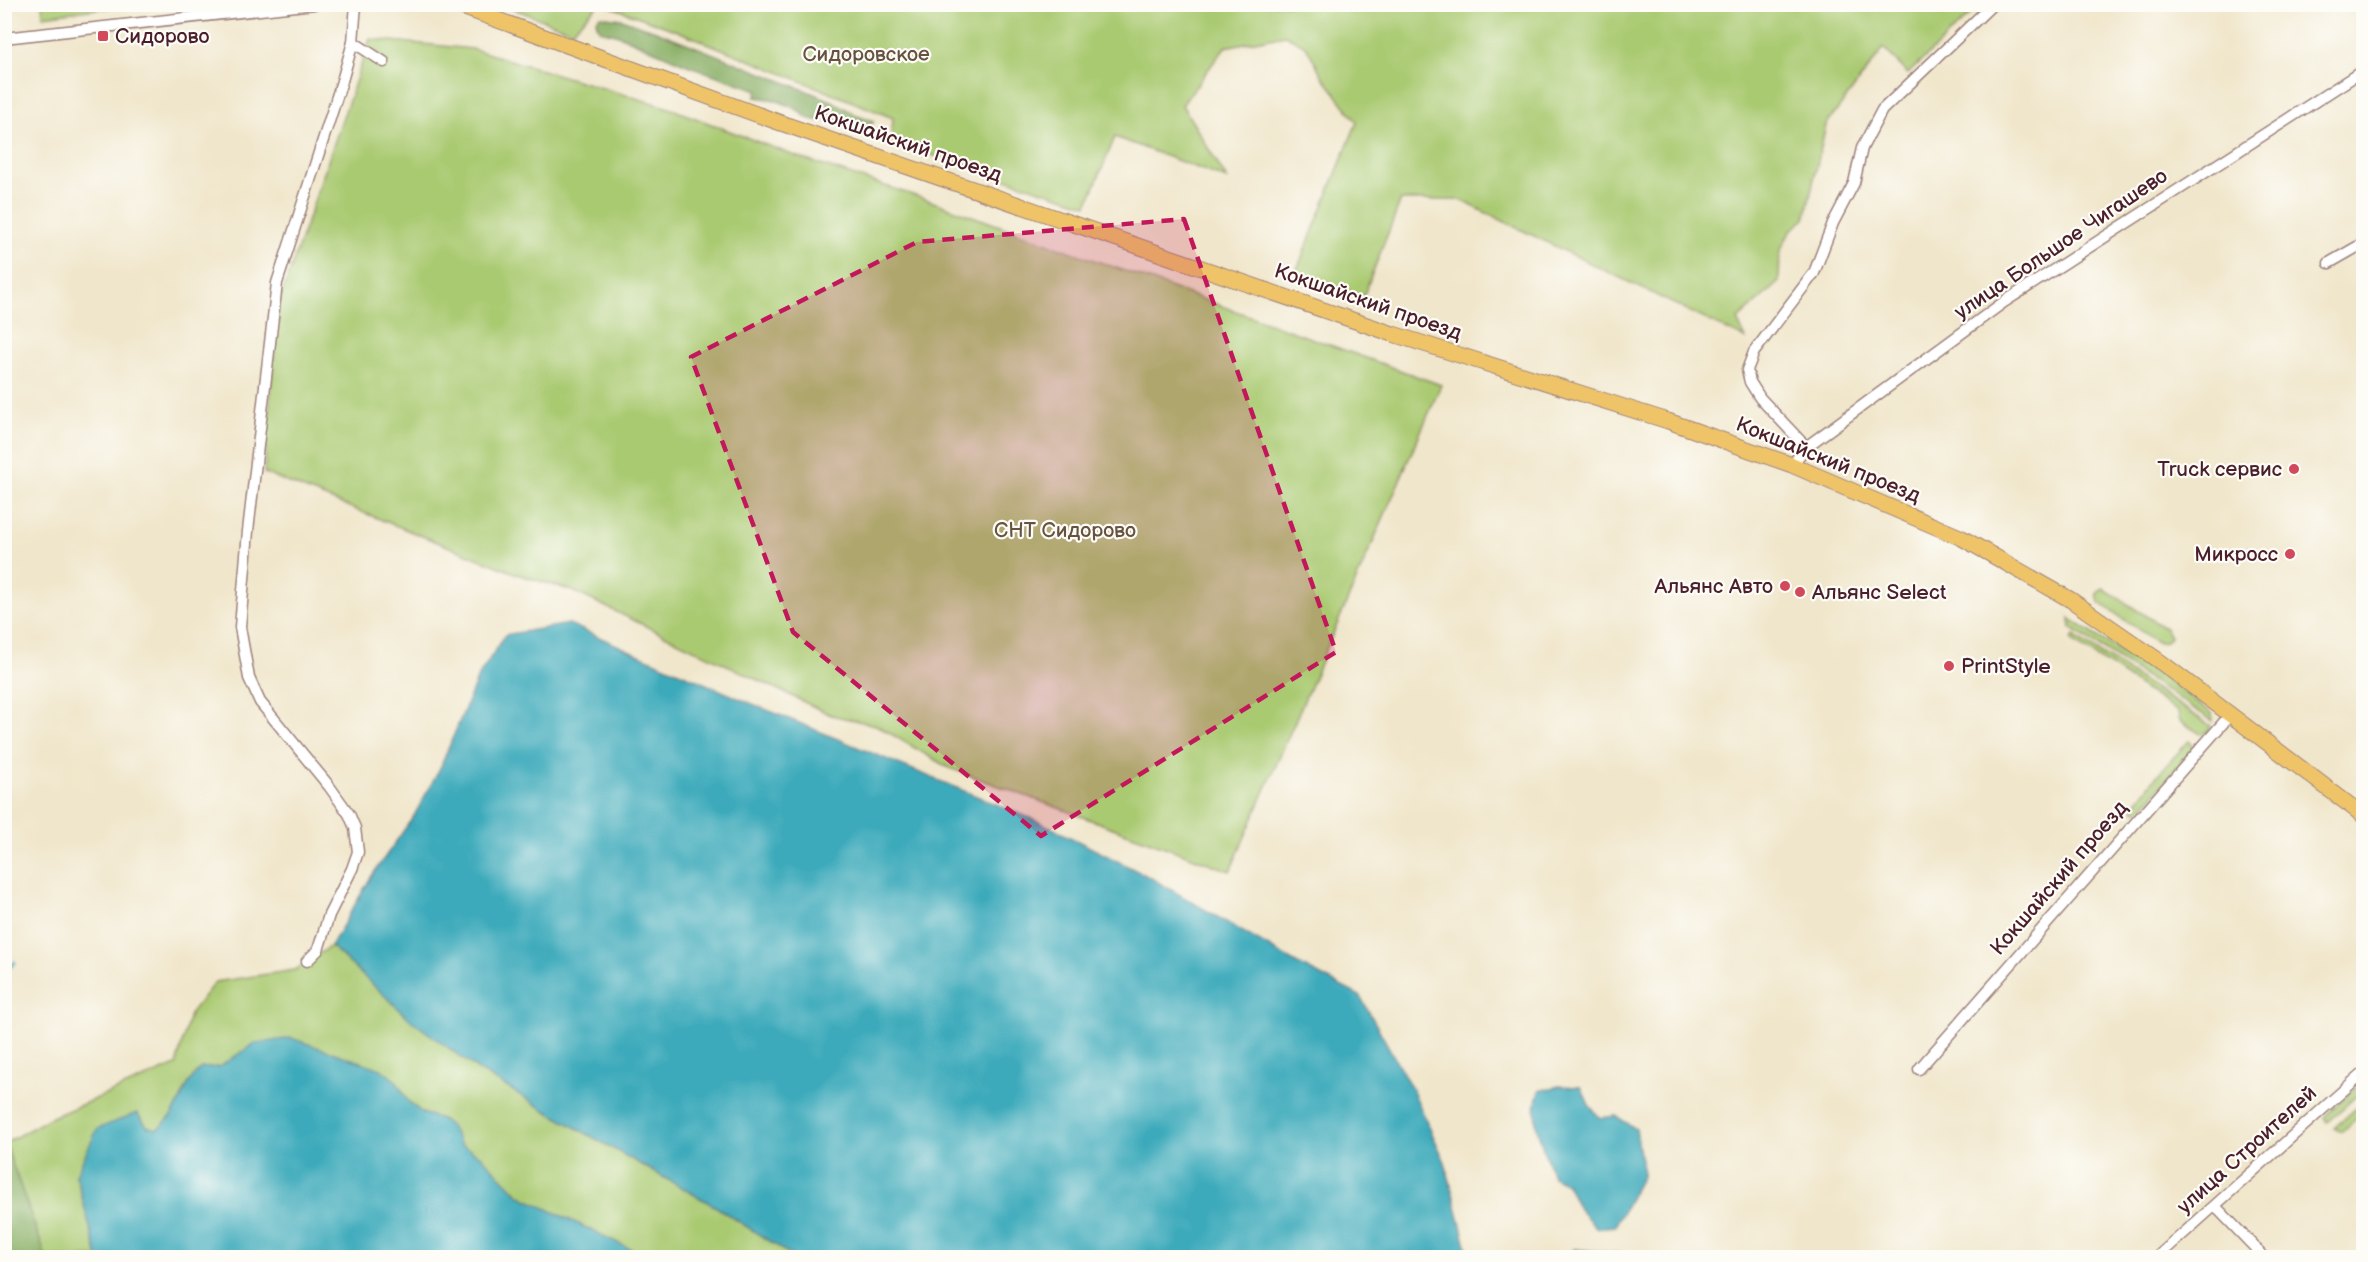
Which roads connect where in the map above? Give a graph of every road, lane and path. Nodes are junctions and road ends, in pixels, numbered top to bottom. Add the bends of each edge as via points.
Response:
1 (314, 4) edge
2 (356, 4) edge
3 (454, 4) edge
4 (1993, 4) edge
5 (4, 38) edge
6 (353, 42) junction
7 (384, 62) dead end
8 (2364, 70) edge
9 (2364, 243) edge
10 (2329, 263) dead end
11 (1806, 447) junction
12 (1792, 465) junction
13 (2231, 714) junction
14 (2364, 816) edge
15 (307, 961) dead end
16 (1919, 1069) dead end
17 (2364, 1072) edge
18 (2215, 1206) junction
19 (2156, 1257) edge
20 (2265, 1257) edge

1 - 5 street
2 - 6 street
3 - 12 main road, Кокшайский проезд via 778,122
4 - 11 street via 1882,110 1862,148 1854,183 1814,273 1754,352 1747,370 1750,382
6 - 7 street
6 - 15 street via 277,282 240,627 249,678 260,702 329,786 355,828 358,852 352,869 329,915 318,950
8 - 11 street, улица Большое Чигашево via 2004,302
9 - 10 street
11 - 12 street, улица Большое Чигашево
12 - 13 main road, Кокшайский проезд via 1972,543 2072,600
13 - 14 main road, Кокшайский проезд
13 - 16 street, Кокшайский проезд
17 - 18 street, улица Строителей
18 - 19 street, улица Строителей
18 - 20 street

